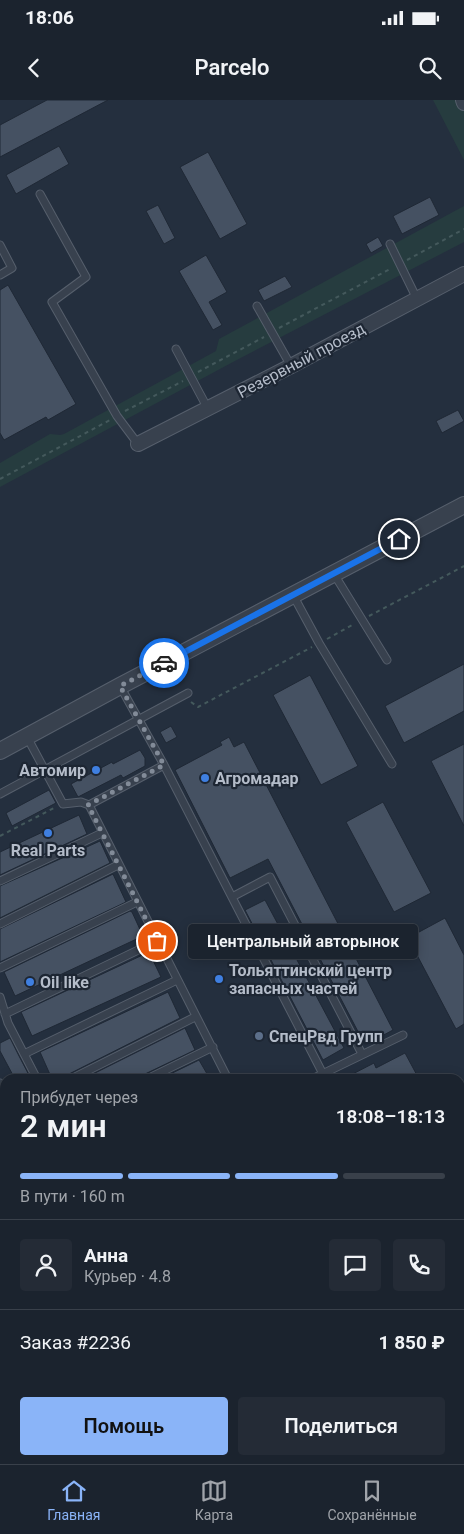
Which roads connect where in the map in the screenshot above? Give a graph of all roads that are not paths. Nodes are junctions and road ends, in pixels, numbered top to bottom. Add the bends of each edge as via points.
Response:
1 (40, 194) dead end
2 (390, 244) dead end
3 (0, 245) edge
4 (464, 274) edge
5 (0, 275) edge
6 (416, 299) junction
7 (257, 306) dead end
8 (176, 348) dead end
9 (291, 366) junction
10 (208, 408) junction
11 (138, 444) joint
12 (464, 505) edge
13 (334, 574) junction
14 (293, 595) junction
15 (387, 660) dead end
16 (120, 686) junction
17 (188, 693) dead end
18 (138, 720) junction
19 (27, 736) junction
20 (0, 751) edge
21 (392, 764) dead end
22 (164, 765) junction
23 (45, 770) junction
24 (0, 794) edge
25 (88, 805) junction
26 (102, 833) junction
27 (118, 864) junction
28 (0, 881) edge
29 (232, 897) junction
30 (137, 902) junction
31 (0, 924) edge
32 (157, 941) junction
33 (0, 968) edge
34 (177, 980) junction
35 (0, 997) edge
36 (5, 1014) junction
37 (196, 1017) junction
38 (8, 1023) junction
39 (0, 1028) edge
40 (403, 1035) dead end
41 (213, 1047) junction
42 (24, 1054) junction
43 (362, 1054) junction
44 (34, 1074) edge
45 (81, 1074) edge
46 (157, 1074) edge
47 (224, 1074) edge
48 (323, 1074) joint

1 - 11 lane via 86,277 52,302 117,416
2 - 6 lane
3 - 5 lane via 12,268
4 - 6 street, Резервный проезд
6 - 9 street, Резервный проезд
7 - 9 lane
8 - 10 lane
9 - 10 street, Резервный проезд
10 - 11 street, Резервный проезд
12 - 13 street
13 - 14 street
13 - 15 lane
14 - 16 street
14 - 21 lane
16 - 18 lane
16 - 19 street
17 - 18 lane
18 - 22 lane
18 - 23 lane
19 - 20 street
19 - 23 lane
22 - 25 lane
22 - 29 lane
23 - 24 lane
23 - 25 lane via 63,804 81,802
25 - 26 lane
26 - 27 lane
26 - 28 lane
27 - 30 lane
27 - 31 lane
29 - 43 lane via 270,877
29 - 48 lane
30 - 32 lane
30 - 33 lane
32 - 34 lane
32 - 36 lane
34 - 37 lane
34 - 42 lane
35 - 36 lane
36 - 38 lane
37 - 41 lane
37 - 45 lane
38 - 39 lane
38 - 42 lane
40 - 43 lane
41 - 46 lane
41 - 47 lane
42 - 44 lane
43 - 48 lane

